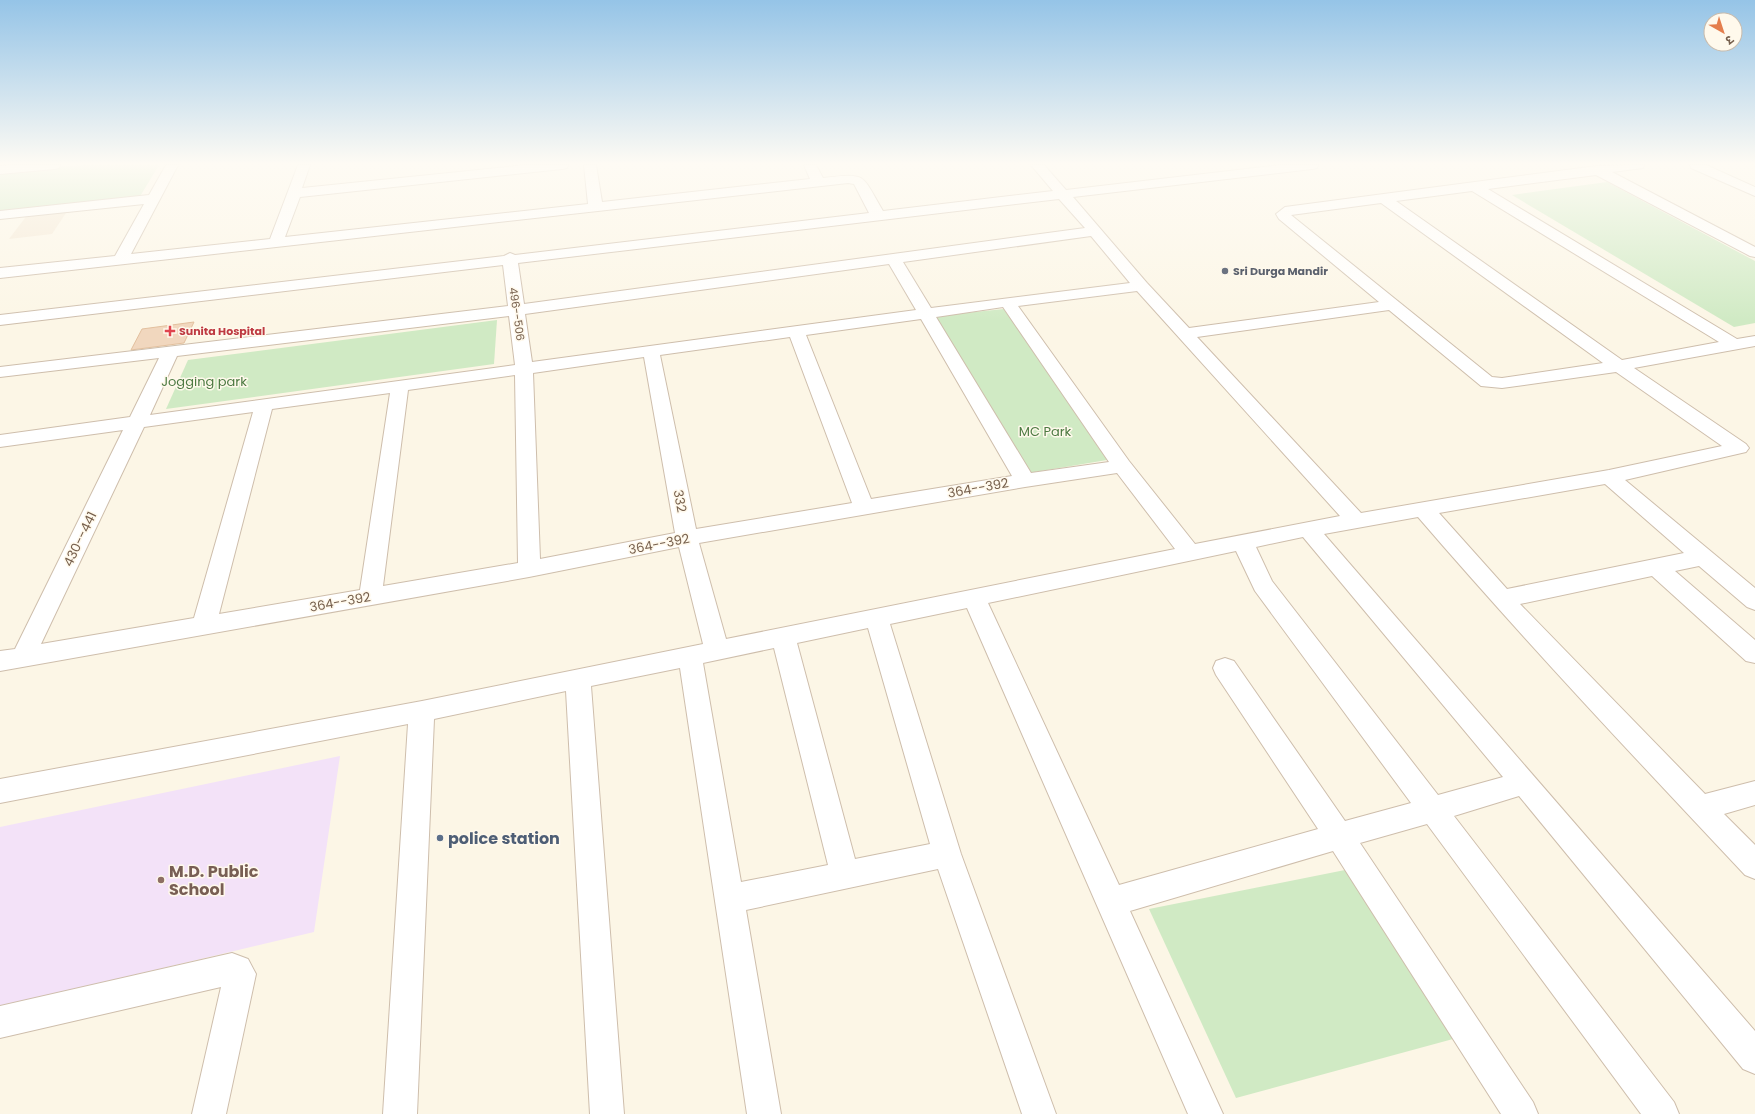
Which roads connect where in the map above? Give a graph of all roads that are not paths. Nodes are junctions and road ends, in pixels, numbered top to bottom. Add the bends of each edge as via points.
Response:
1 (143, 217) edge
2 (286, 217) edge
3 (516, 217) edge
4 (869, 217) edge
5 (1083, 217) edge
6 (1285, 217) edge
7 (1409, 217) edge
8 (1527, 217) edge
9 (1686, 217) edge
10 (1095, 231) junction
11 (276, 244) junction
12 (1755, 253) edge
13 (510, 258) junction
14 (893, 258) junction
15 (121, 259) junction
16 (0, 273) edge
17 (1141, 286) junction
18 (1008, 302) junction
19 (1392, 305) junction
20 (516, 310) junction
21 (927, 314) junction
22 (0, 320) edge
23 (796, 332) junction
24 (1185, 334) junction
25 (1745, 343) edge
26 (170, 351) junction
27 (651, 352) junction
28 (1619, 366) junction
29 (524, 369) junction
30 (0, 372) edge
31 (400, 386) junction
32 (264, 405) junction
33 (138, 422) junction
34 (0, 441) edge
35 (1747, 446) edge
36 (1122, 466) junction
37 (1610, 477) junction
38 (1025, 480) junction
39 (864, 508) junction
40 (1423, 508) junction
41 (1356, 521) junction
42 (1308, 529) junction
43 (687, 538) junction
44 (1243, 542) junction
45 (1190, 553) junction
46 (1703, 557) junction
47 (1656, 567) junction
48 (528, 570) junction
49 (370, 597) junction
50 (974, 597) junction
51 (1753, 597) edge
52 (1502, 599) junction
53 (876, 617) junction
54 (204, 625) junction
55 (783, 636) junction
56 (703, 652) junction
57 (1755, 654) edge
58 (23, 657) junction
59 (0, 661) edge
60 (1225, 668) dead end
61 (578, 678) junction
62 (422, 711) junction
63 (1524, 783) junction
64 (0, 790) edge
65 (1755, 793) edge
66 (1700, 808) junction
67 (1432, 809) junction
68 (1340, 836) junction
69 (947, 854) junction
70 (1755, 865) edge
71 (845, 876) junction
72 (730, 899) junction
73 (1111, 902) junction
74 (0, 1022) edge
75 (1755, 1058) edge
76 (208, 1114) edge
77 (400, 1114) edge
78 (607, 1114) edge
79 (764, 1114) edge
80 (1039, 1114) edge
81 (1206, 1114) edge
82 (1521, 1114) edge
83 (1662, 1114) edge

1 - 15 street
2 - 11 street
3 - 11 street
4 - 13 street
5 - 10 street
6 - 19 street
7 - 28 street
8 - 25 street
9 - 12 street
10 - 14 street
10 - 17 street
11 - 15 street
13 - 20 street, 496--506
13 - 22 street
14 - 20 street
14 - 21 street
15 - 16 street
17 - 18 street
17 - 24 street
18 - 21 street
18 - 36 street
19 - 24 street
19 - 28 street via 1487,382 1502,383
20 - 26 street
20 - 29 street, 496--506
21 - 23 street
21 - 38 street
23 - 27 street
23 - 39 street
24 - 41 street
25 - 28 street
26 - 30 street
26 - 33 street, 430--441
27 - 29 street
27 - 43 street, 332
28 - 35 street
29 - 31 street
29 - 48 street, 496--506
31 - 32 street
31 - 49 street
32 - 33 street
32 - 54 street
33 - 34 street
33 - 58 street, 430--441
35 - 37 street
36 - 38 street, 364--392
36 - 45 street
37 - 40 street
37 - 46 street
38 - 39 street, 364--392
39 - 43 street, 364--392
40 - 41 street
40 - 52 street
41 - 42 street
42 - 44 street
42 - 63 street
43 - 48 street, 364--392
43 - 56 street, 332
44 - 45 street
44 - 67 street via 1262,585
45 - 50 street
46 - 47 street
46 - 51 street
47 - 52 street
47 - 57 street
48 - 49 street, 364--392
49 - 54 street, 364--392
50 - 53 street
50 - 73 street
52 - 66 street
53 - 55 street
53 - 69 street
54 - 58 street, 364--392
55 - 56 street
55 - 71 street
56 - 61 street
56 - 72 street, 332
58 - 59 street, 364--392
60 - 68 street
61 - 62 street
61 - 78 street
62 - 64 street
62 - 77 street
63 - 67 street
63 - 75 street
65 - 66 street
66 - 70 street
67 - 68 street
67 - 83 street
68 - 73 street
68 - 82 street
69 - 71 street
69 - 80 street
71 - 72 street
72 - 79 street, 332
73 - 81 street
74 - 76 street via 232,969 237,970 240,974

